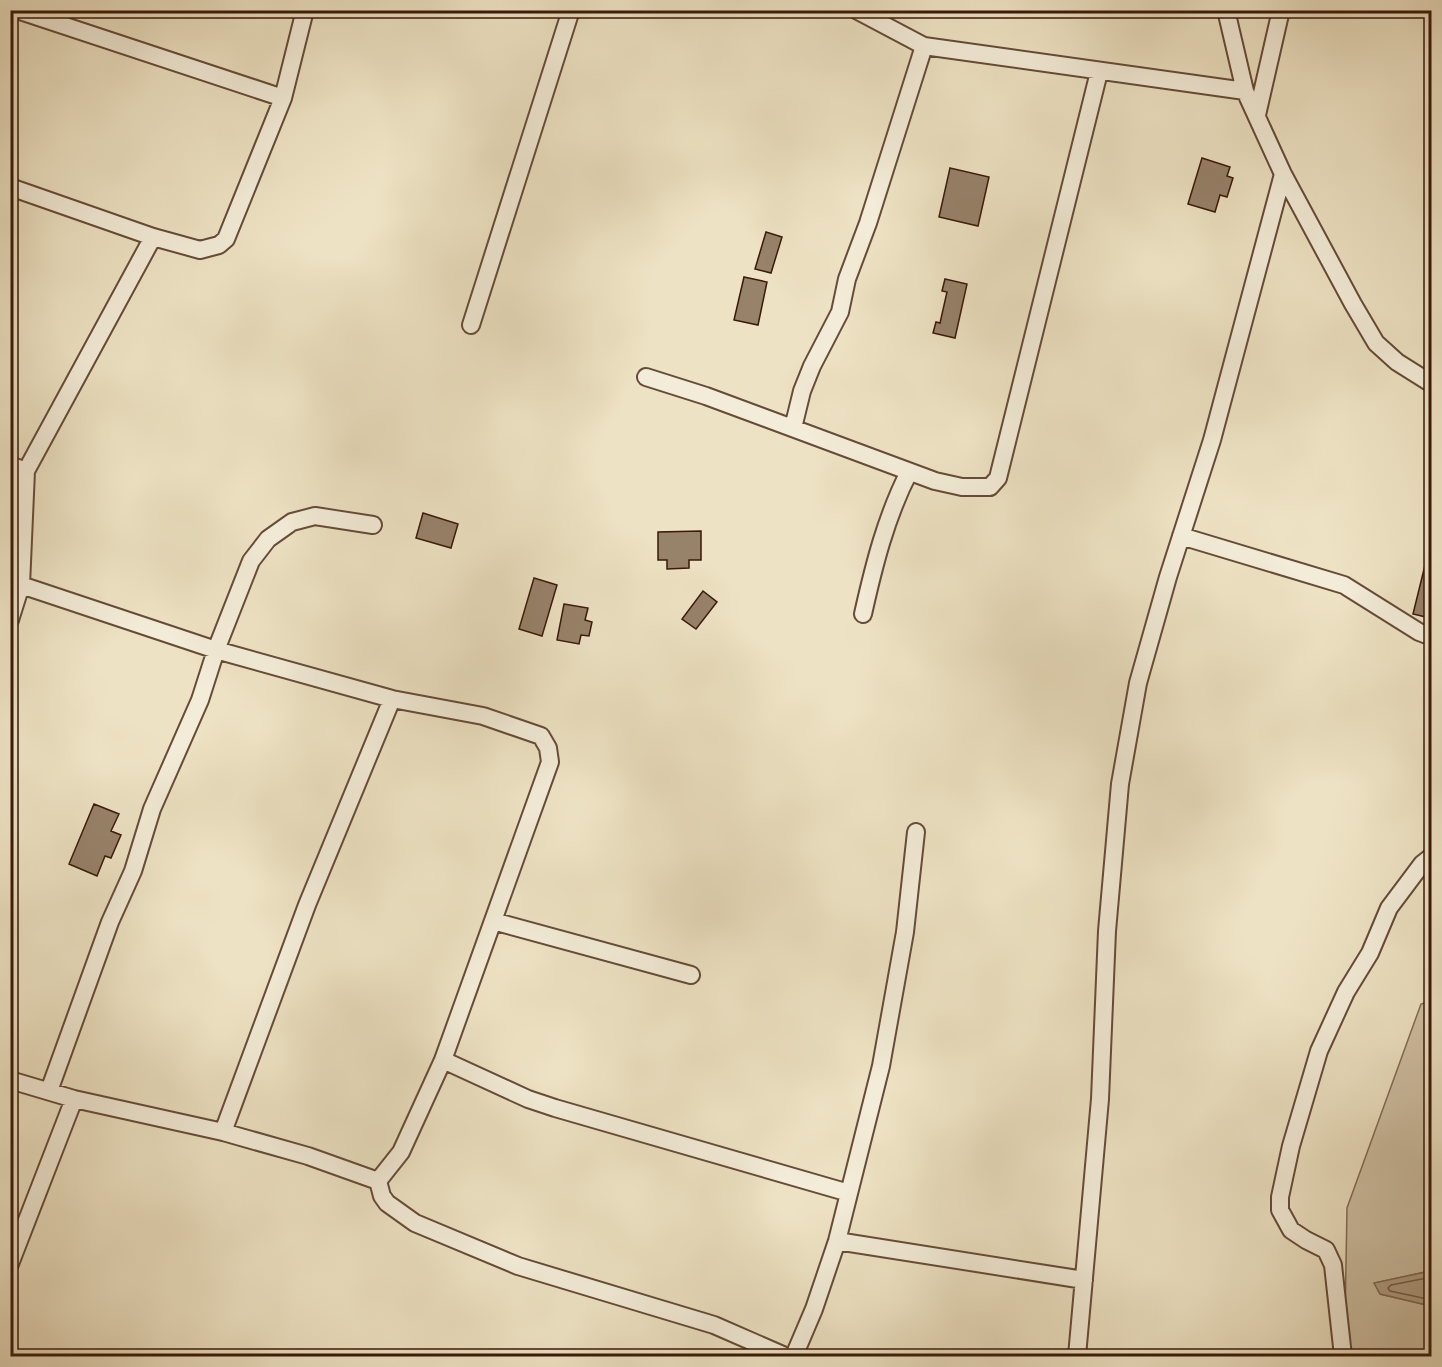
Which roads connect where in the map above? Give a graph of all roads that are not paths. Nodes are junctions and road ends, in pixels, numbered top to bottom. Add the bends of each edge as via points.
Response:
1 (17, 10) edge
2 (305, 10) edge
3 (571, 10) edge
4 (856, 10) edge
5 (1226, 10) edge
6 (1281, 10) edge
7 (924, 45) junction
8 (1099, 72) junction
9 (1245, 91) junction
10 (283, 98) junction
11 (1257, 115) junction
12 (1283, 174) junction
13 (10, 187) edge
14 (153, 237) junction
15 (471, 325) dead end
16 (646, 377) dead end
17 (1431, 384) edge
18 (793, 428) junction
19 (18, 468) edge
20 (909, 472) junction
21 (372, 525) dead end
22 (1181, 536) junction
23 (21, 585) junction
24 (863, 614) dead end
25 (10, 620) edge
26 (1431, 637) edge
27 (216, 650) junction
28 (393, 699) junction
29 (916, 832) dead end
30 (1431, 856) edge
31 (493, 921) junction
32 (691, 975) dead end
33 (443, 1060) junction
34 (10, 1080) edge
35 (49, 1091) junction
36 (74, 1099) junction
37 (223, 1132) junction
38 (378, 1181) junction
39 (849, 1193) junction
40 (837, 1241) junction
41 (10, 1264) edge
42 (1084, 1280) junction
43 (785, 1356) edge
44 (794, 1356) edge
45 (1077, 1356) edge
46 (1343, 1356) edge

1 - 10 street
2 - 10 street
3 - 15 street
4 - 7 street
5 - 9 street
6 - 11 street
7 - 8 street
7 - 18 street via 840,312 806,383
8 - 9 street
8 - 20 street via 998,478 990,487 962,488
9 - 11 street
10 - 14 street via 226,239 200,250
11 - 12 street
12 - 17 street via 1376,343
12 - 22 street via 1212,440
13 - 14 street
14 - 19 street
16 - 18 street
18 - 20 street
19 - 23 street
20 - 24 street via 886,524
21 - 27 street via 315,516 292,522 268,539 251,561
22 - 26 street via 1332,580
22 - 42 street via 1138,683 1120,784
23 - 25 street
23 - 27 street
27 - 28 street
27 - 35 street via 200,700 152,809 134,871 110,922
28 - 31 street via 483,716 541,736 548,748 550,762
28 - 37 street via 307,904
29 - 39 street via 905,932 881,1066
30 - 46 street via 1389,908 1319,1051 1280,1197 1280,1210 1291,1230 1326,1250 1333,1265
31 - 32 street
31 - 33 street
33 - 38 street via 401,1152
33 - 39 street via 555,1108
34 - 35 street
35 - 36 street
36 - 37 street
36 - 41 street
37 - 38 street
38 - 43 street via 387,1203 415,1223 518,1266 714,1325
39 - 40 street
40 - 42 street
40 - 44 street
42 - 45 street

